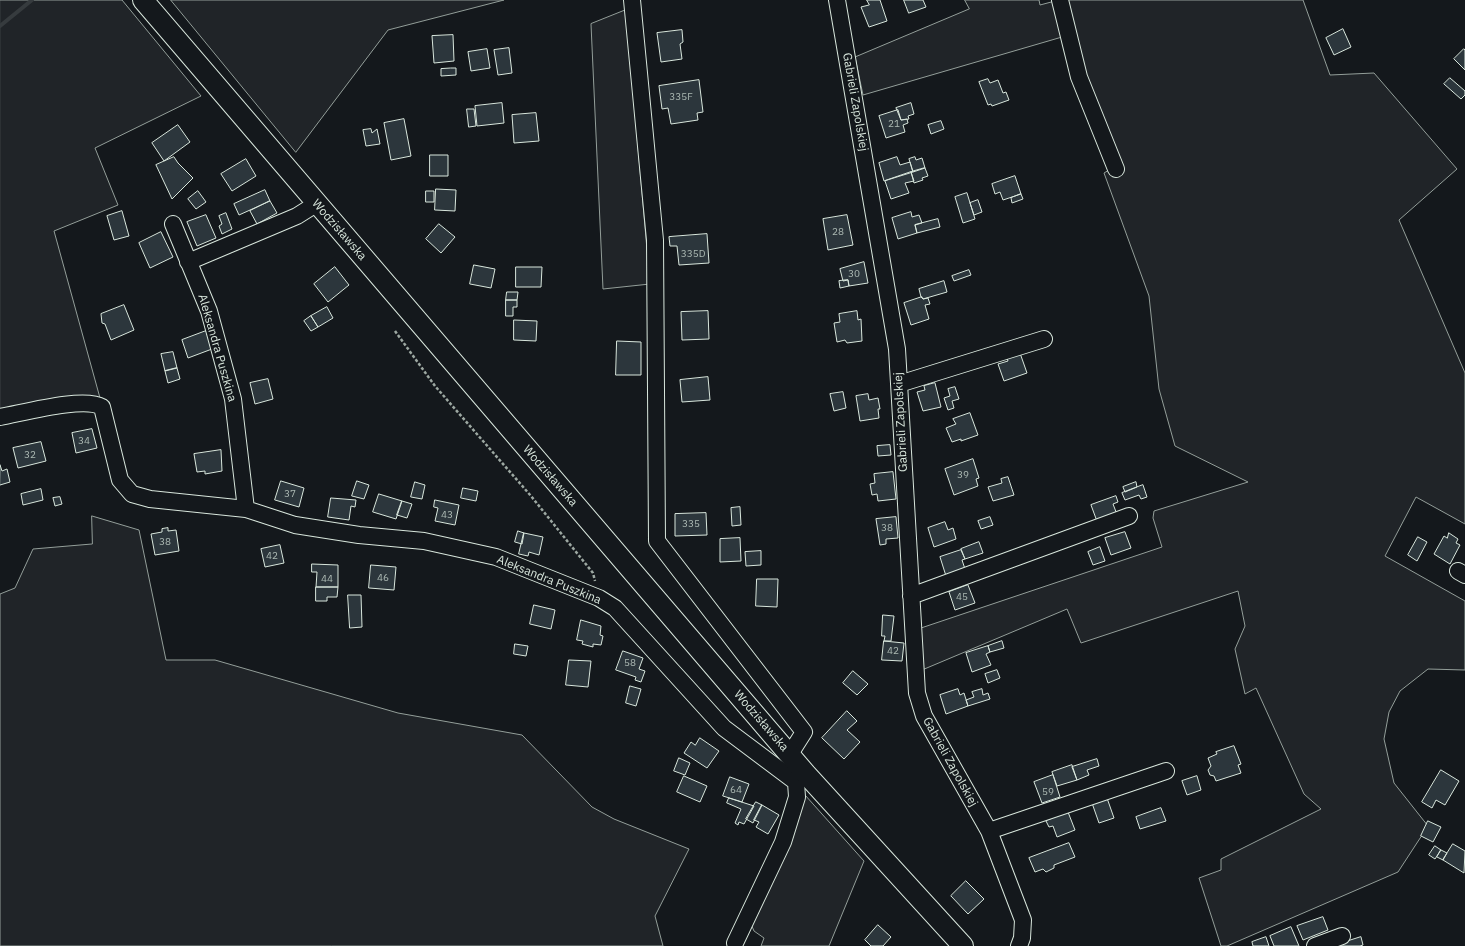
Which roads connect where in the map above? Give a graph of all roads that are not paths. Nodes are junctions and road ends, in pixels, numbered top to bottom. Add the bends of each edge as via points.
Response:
1 (143, 0) edge
2 (632, 0) edge
3 (837, 0) edge
4 (1060, 0) edge
5 (1116, 169) dead end
6 (316, 204) junction
7 (173, 224) dead end
8 (188, 262) junction
9 (1044, 339) dead end
10 (899, 384) junction
11 (0, 418) edge
12 (246, 509) junction
13 (1129, 516) dead end
14 (911, 596) junction
15 (790, 754) junction
16 (1166, 771) dead end
17 (801, 778) junction
18 (989, 831) junction
19 (1342, 936) dead end
20 (735, 943) dead end
21 (962, 946) edge
22 (1019, 946) edge
23 (1315, 946) edge

1 - 6 main road, Wodzisławska
2 - 15 street via 655,240 657,541 804,732
3 - 10 street, Gabrieli Zapolskiej via 897,349
4 - 5 street via 1079,77
6 - 8 street via 297,216
6 - 15 main road, Wodzisławska
7 - 8 street, Aleksandra Puszkina
8 - 12 street, Aleksandra Puszkina via 208,311 233,399
9 - 10 street
10 - 14 street, Gabrieli Zapolskiej
11 - 12 street, Aleksandra Puszkina via 70,404 95,403 102,407 120,480 132,494 150,499
12 - 17 street, Aleksandra Puszkina via 295,525 424,541 496,557 599,598 615,608 724,728
13 - 14 street
14 - 18 street, Gabrieli Zapolskiej via 917,693 924,716
15 - 17 main road, Wodzisławska
16 - 18 street
17 - 20 street via 783,842
17 - 21 main road, Wodzisławska
18 - 22 street, Gabrieli Zapolskiej via 1023,920
19 - 23 street

